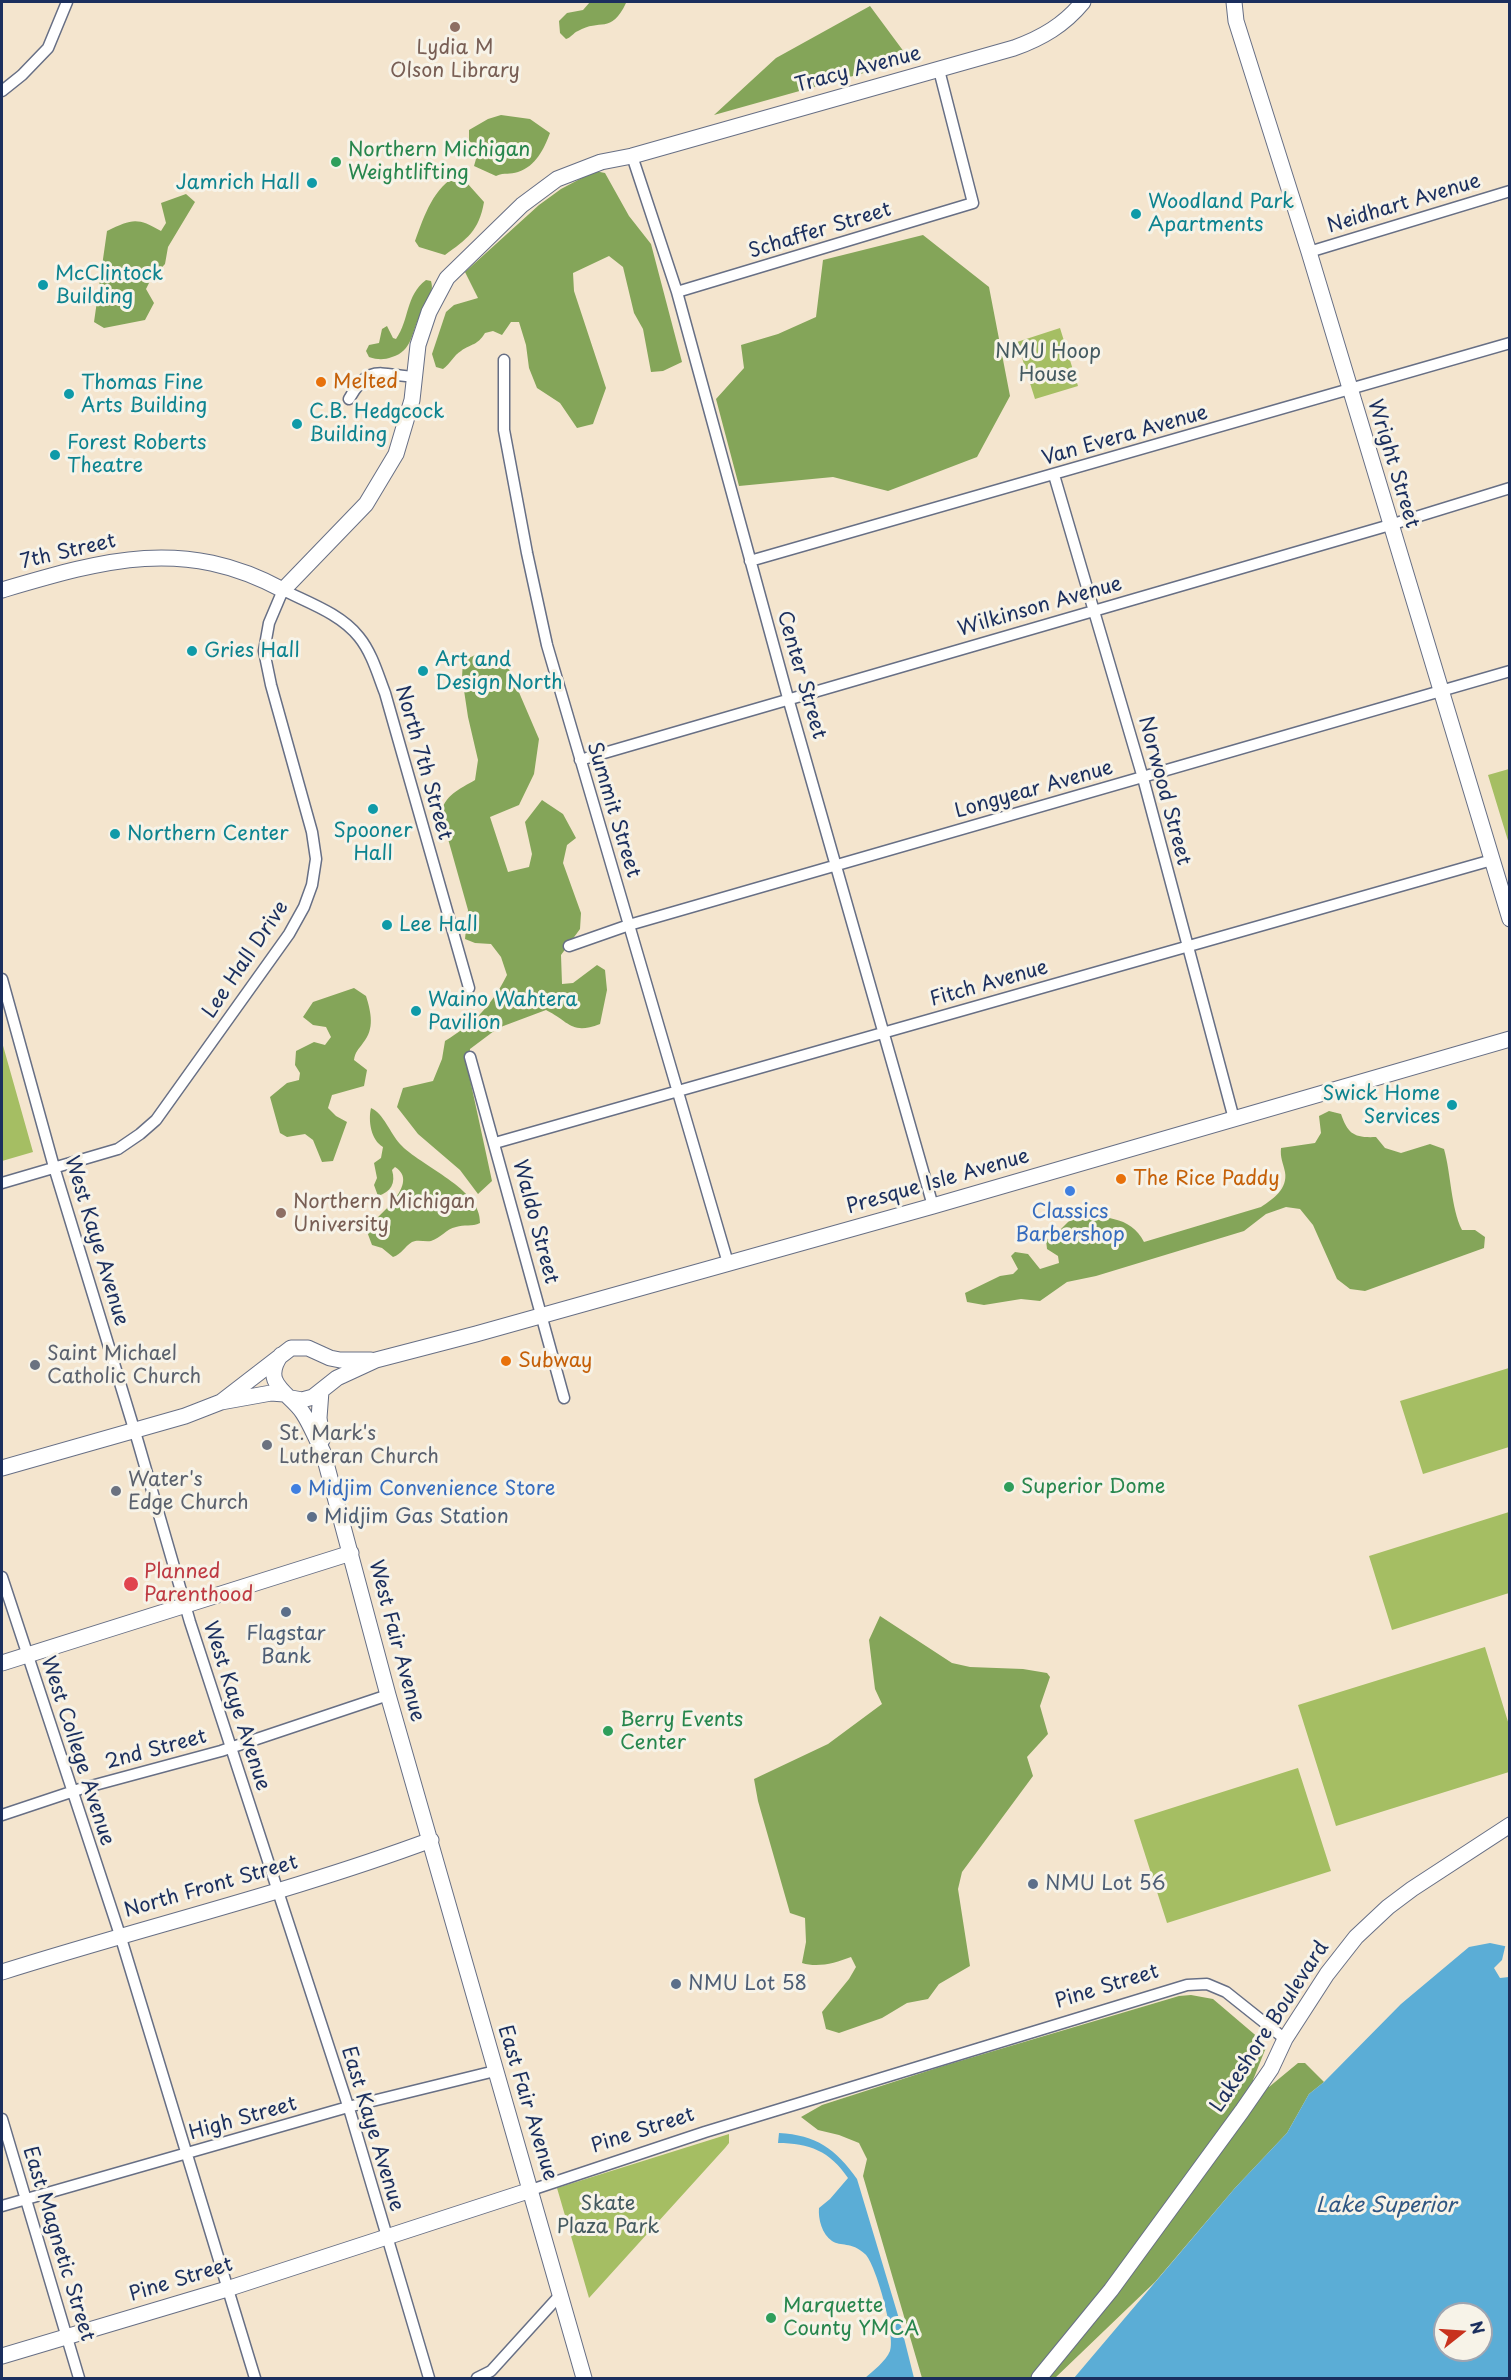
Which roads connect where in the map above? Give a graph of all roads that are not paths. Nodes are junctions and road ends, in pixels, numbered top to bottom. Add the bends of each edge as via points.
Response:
1 (68, 2) edge
2 (1083, 2) edge
3 (1225, 2) edge
4 (1234, 2) edge
5 (1236, 21) junction
6 (939, 70) junction
7 (2, 91) edge
8 (632, 156) junction
9 (1509, 190) edge
10 (1309, 252) junction
11 (677, 292) junction
12 (1509, 343) edge
13 (504, 360) dead end
14 (414, 377) junction
15 (1349, 390) junction
16 (349, 399) dead end
17 (1054, 475) junction
18 (1509, 488) edge
19 (1390, 525) junction
20 (750, 561) junction
21 (2, 590) edge
22 (283, 590) junction
23 (1094, 610) junction
24 (1509, 671) edge
25 (1443, 692) junction
26 (788, 698) junction
27 (580, 760) junction
28 (1143, 778) junction
29 (1492, 860) junction
30 (836, 866) junction
31 (1509, 920) edge
32 (629, 925) junction
33 (569, 946) dead end
34 (1187, 947) junction
35 (2, 979) edge
36 (469, 988) dead end
37 (883, 1033) junction
38 (1509, 1039) edge
39 (470, 1057) dead end
40 (678, 1092) junction
41 (1234, 1119) junction
42 (495, 1143) junction
43 (54, 1167) junction
44 (2, 1183) edge
45 (933, 1206) junction
46 (728, 1263) junction
47 (542, 1314) junction
48 (314, 1350) junction
49 (281, 1355) junction
50 (376, 1360) junction
51 (322, 1389) junction
52 (287, 1396) junction
53 (564, 1398) dead end
54 (221, 1402) junction
55 (135, 1430) junction
56 (323, 1452) junction
57 (2, 1468) edge
58 (351, 1553) junction
59 (2, 1577) edge
60 (185, 1605) junction
61 (26, 1655) junction
62 (2, 1663) edge
63 (388, 1695) junction
64 (231, 1748) junction
65 (72, 1792) junction
66 (2, 1815) edge
67 (1509, 1825) edge
68 (431, 1840) junction
69 (277, 1891) junction
70 (120, 1935) junction
71 (2, 1972) edge
72 (1285, 2039) junction
73 (495, 2071) junction
74 (348, 2107) junction
75 (2, 2119) edge
76 (188, 2154) junction
77 (531, 2190) junction
78 (27, 2199) junction
79 (2, 2206) edge
80 (386, 2237) junction
81 (226, 2289) junction
82 (560, 2295) junction
83 (66, 2336) junction
84 (2, 2356) edge
85 (79, 2379) edge
86 (255, 2379) edge
87 (429, 2379) edge
88 (477, 2379) edge
89 (584, 2379) edge
90 (1039, 2379) edge

1 - 7 street via 48,48
2 - 6 street, Tracy Avenue via 1042,37
3 - 5 street, Wright Street
4 - 5 street, Wright Street
5 - 10 street, Wright Street
6 - 8 street, Tracy Avenue
6 - 11 street, Schaffer Street via 973,203
8 - 11 street, Center Street
8 - 14 street, Tracy Avenue via 601,162 557,179 522,205 447,278 429,312 418,345
9 - 10 street, Neidhart Avenue
10 - 15 street, Wright Street
11 - 20 street, Center Street
12 - 15 street, Van Evera Avenue
13 - 27 street, Summit Street via 504,430 525,542 547,645
14 - 16 street via 370,374 359,380
14 - 22 street, Tracy Avenue via 410,409 396,454 371,496
15 - 17 street, Van Evera Avenue
15 - 19 street, Wright Street
17 - 20 street, Van Evera Avenue
17 - 23 street, Norwood Street
18 - 19 street, Wilkinson Avenue
19 - 23 street, Wilkinson Avenue
19 - 25 street, Wright Street
20 - 26 street, Center Street
21 - 22 street, 7th Street via 96,563 135,558 195,559 255,575
22 - 36 street, North 7th Street via 337,617 360,637 374,665
22 - 43 street, Lee Hall Drive via 269,624 264,651 312,832 316,859 304,907 289,934 156,1120 118,1149
23 - 26 street, Wilkinson Avenue
23 - 28 street, Norwood Street
24 - 25 street, Longyear Avenue
25 - 28 street, Longyear Avenue
25 - 29 street, Wright Street
26 - 27 street, Wilkinson Avenue
26 - 30 street, Center Street
27 - 32 street, Summit Street
28 - 30 street, Longyear Avenue
28 - 34 street, Norwood Street
29 - 31 street, Wright Street
29 - 34 street, Fitch Avenue
30 - 32 street, Longyear Avenue
30 - 37 street, Center Street
32 - 33 street, Longyear Avenue
32 - 40 street, Summit Street
34 - 37 street, Fitch Avenue
34 - 41 street, Norwood Street
35 - 43 street, West Kaye Avenue
37 - 40 street, Fitch Avenue
37 - 45 street, Center Street
38 - 41 street, Presque Isle Avenue
39 - 42 street, Waldo Street
40 - 42 street, Fitch Avenue
40 - 46 street, Summit Street
41 - 45 street, Presque Isle Avenue
42 - 47 street, Waldo Street
43 - 44 street, Lee Hall Drive
43 - 55 street, West Kaye Avenue
45 - 46 street, Presque Isle Avenue
46 - 47 street, Presque Isle Avenue
47 - 50 street, Presque Isle Avenue
47 - 53 street, Waldo Street
48 - 49 street, Presque Isle Avenue via 297,1347
48 - 50 street, Presque Isle Avenue via 333,1359
48 - 51 street, West Fair Avenue via 327,1368
49 - 52 street, West Fair Avenue via 274,1376
49 - 54 street, Presque Isle Avenue
50 - 51 street, Presque Isle Avenue
51 - 52 street, Presque Isle Avenue via 308,1399
51 - 56 street, West Fair Avenue via 319,1418
52 - 54 street, Presque Isle Avenue via 271,1393
52 - 56 street, West Fair Avenue via 304,1415
54 - 55 street, Presque Isle Avenue
55 - 57 street, Presque Isle Avenue
55 - 60 street, West Kaye Avenue
56 - 58 street, West Fair Avenue
58 - 60 street
58 - 63 street, West Fair Avenue
59 - 61 street, West College Avenue
60 - 61 street
60 - 64 street, West Kaye Avenue
61 - 62 street
61 - 65 street, West College Avenue
63 - 64 street, 2nd Street
63 - 68 street, West Fair Avenue
64 - 65 street, 2nd Street
64 - 69 street, West Kaye Avenue
65 - 66 street, 2nd Street
65 - 70 street, West College Avenue
67 - 72 street, Lakeshore Boulevard via 1412,1889 1369,1924 1327,1974
68 - 69 street, North Front Street
68 - 73 street, East Fair Avenue
69 - 70 street, North Front Street
69 - 74 street, East Kaye Avenue
70 - 71 street, North Front Street
70 - 76 street, West College Avenue
72 - 77 street, Pine Street via 1226,1992 1207,1984 1187,1985 705,2132
72 - 90 street, Lakeshore Boulevard via 1271,2069 1242,2111 1111,2290
73 - 74 street, High Street
73 - 77 street, East Fair Avenue
74 - 76 street, High Street
74 - 80 street, East Kaye Avenue
75 - 78 street, East Magnetic Street
76 - 78 street, High Street
76 - 81 street, West College Avenue
77 - 80 street, Pine Street
77 - 82 street, East Fair Avenue
78 - 79 street, High Street
78 - 83 street, East Magnetic Street
80 - 81 street, Pine Street
80 - 87 street, East Kaye Avenue
81 - 83 street, Pine Street
81 - 86 street, West College Avenue
82 - 88 street via 491,2371
82 - 89 street, East Fair Avenue
83 - 84 street, Pine Street
83 - 85 street, East Magnetic Street

